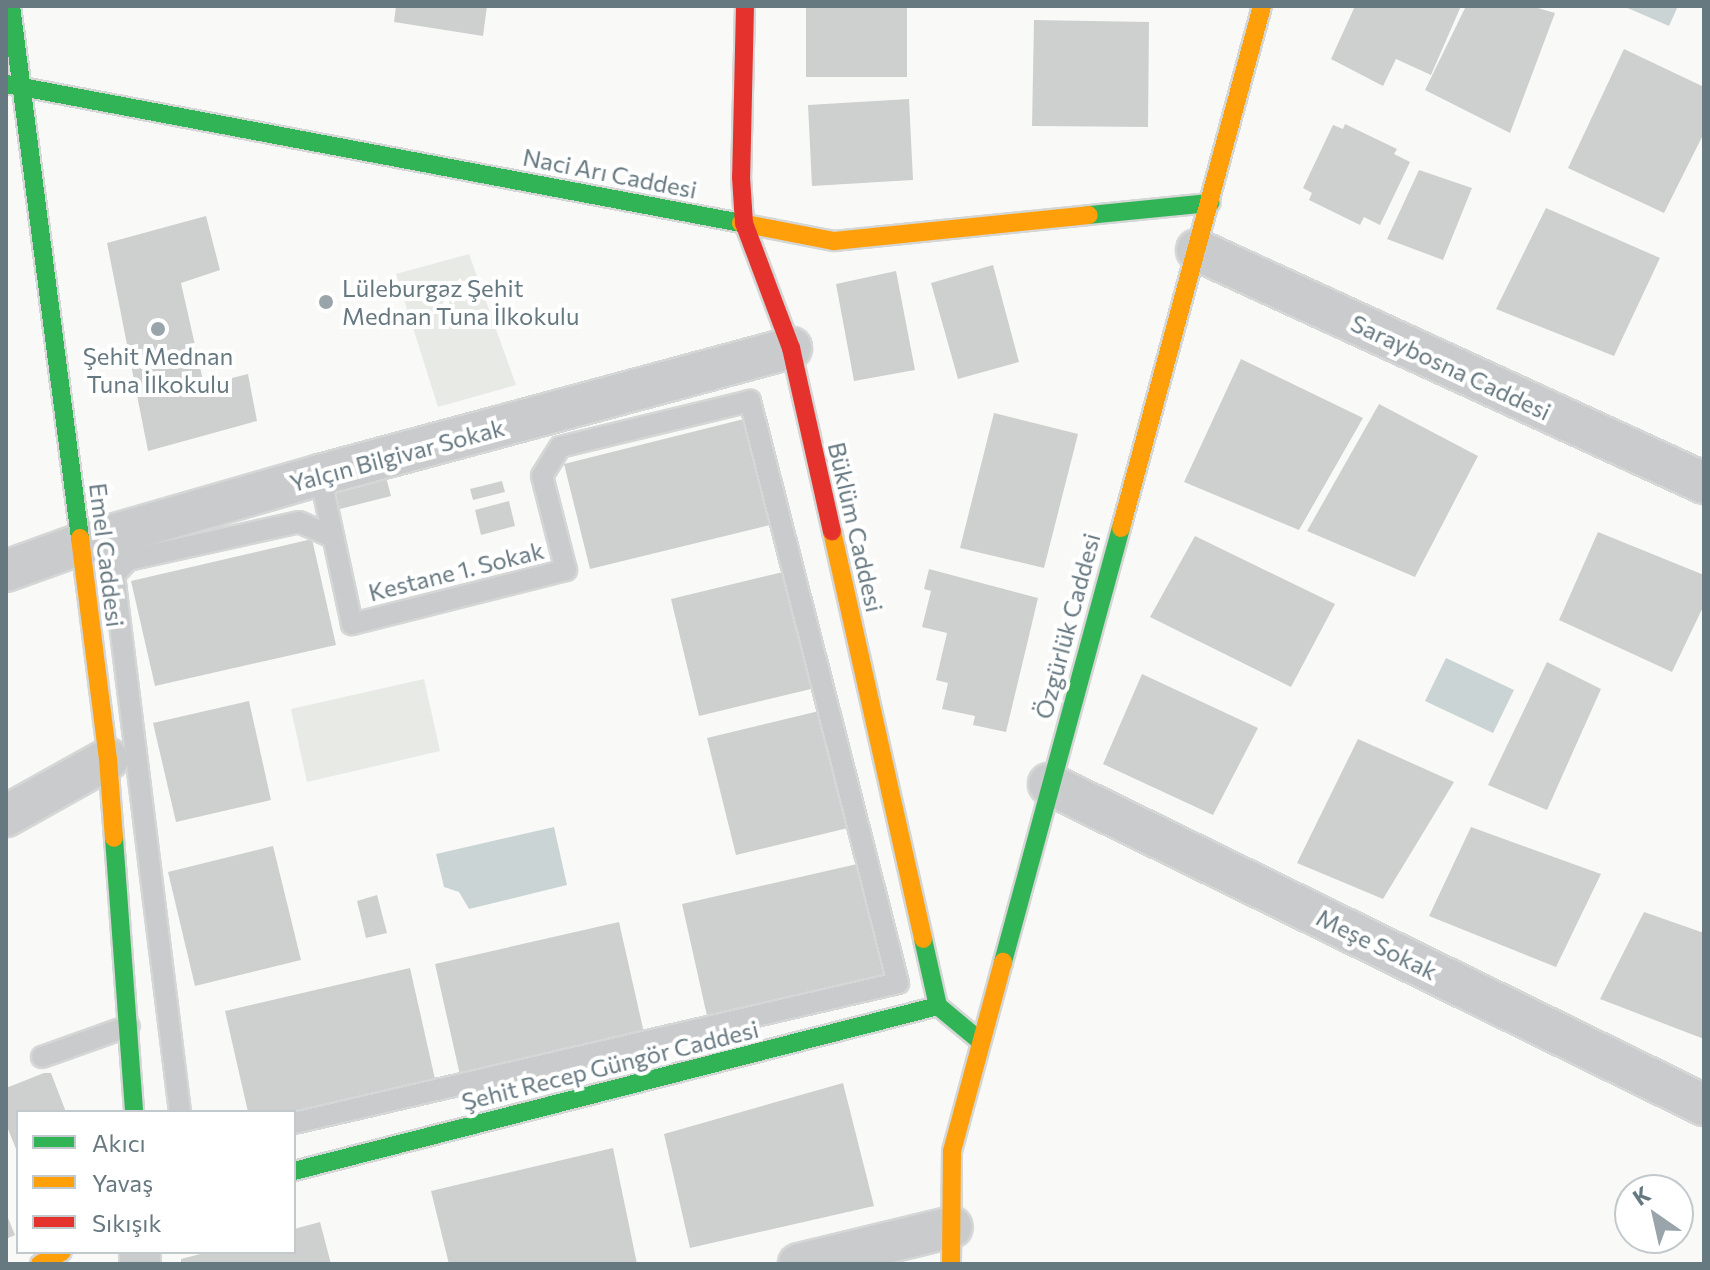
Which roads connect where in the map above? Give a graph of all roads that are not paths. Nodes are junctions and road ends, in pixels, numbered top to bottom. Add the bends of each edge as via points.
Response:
1 (11, 6) edge
2 (745, 6) edge
3 (1262, 6) edge
4 (15, 86) edge
5 (1210, 203) junction
6 (744, 223) junction
7 (1197, 250) junction
8 (791, 348) junction
9 (320, 475) junction
10 (1703, 481) edge
11 (333, 537) junction
12 (81, 544) junction
13 (6, 571) edge
14 (108, 759) junction
15 (1049, 784) junction
16 (6, 816) edge
17 (938, 1006) junction
18 (129, 1026) junction
19 (980, 1041) junction
20 (42, 1057) dead end
21 (1704, 1105) edge
22 (134, 1110) edge
23 (180, 1110) edge
24 (296, 1123) edge
25 (296, 1170) edge
26 (951, 1246) edge
27 (58, 1254) edge
28 (40, 1264) edge
29 (799, 1264) edge

1 - 4 street, Emel Caddesi
2 - 6 street, Büklüm Caddesi
3 - 5 street, Özgürlük Caddesi
4 - 6 street, Naci Arı Caddesi
4 - 12 street, Emel Caddesi
5 - 6 street, Naci Arı Caddesi via 834,241
5 - 7 street, Özgürlük Caddesi
6 - 8 street, Büklüm Caddesi
7 - 10 street, Saraybosna Caddesi
7 - 15 street, Özgürlük Caddesi
8 - 9 street, Yalçın Bilgivar Sokak
8 - 17 street, Büklüm Caddesi
9 - 11 lane
9 - 12 street, Yalçın Bilgivar Sokak
11 - 23 lane via 299,522 128,560 114,575
11 - 24 lane, Kestane 1. Sokak via 352,624 566,570 542,476 560,447 750,401 898,983
12 - 13 street, Yalçın Bilgivar Sokak
12 - 14 street, Emel Caddesi
14 - 16 street
14 - 18 street, Emel Caddesi
15 - 19 street, Özgürlük Caddesi
15 - 21 street, Meşe Sokak
17 - 19 street
17 - 25 street, Şehit Recep Güngör Caddesi
18 - 20 lane
18 - 22 street, Emel Caddesi
19 - 26 street, Özgürlük Caddesi via 952,1151
26 - 29 street
27 - 28 street

